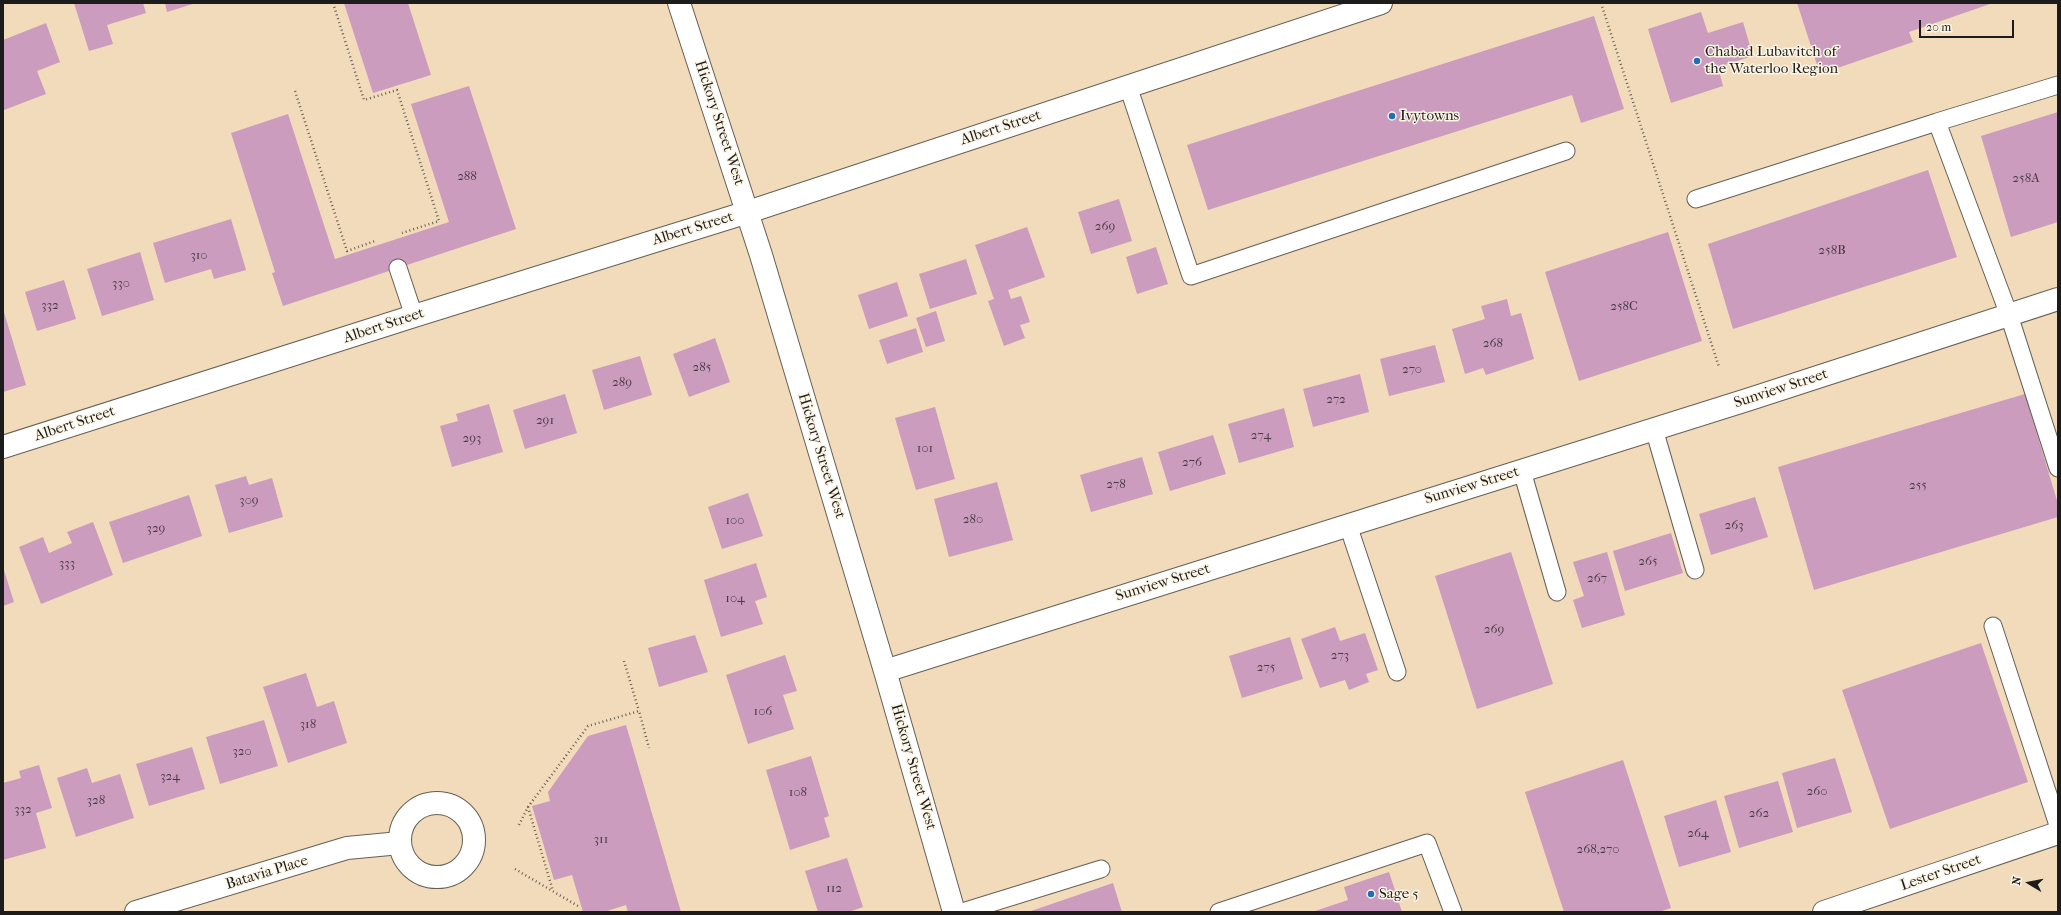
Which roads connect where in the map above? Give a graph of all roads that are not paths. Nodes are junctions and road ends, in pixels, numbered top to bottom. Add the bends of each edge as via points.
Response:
1 (679, 3) edge
2 (1381, 3) edge
3 (2058, 84) edge
4 (1128, 86) junction
5 (1937, 122) junction
6 (1566, 151) dead end
7 (1696, 199) dead end
8 (748, 212) junction
9 (398, 268) dead end
10 (2058, 299) edge
11 (2009, 315) junction
12 (414, 316) junction
13 (1654, 429) junction
14 (3, 448) edge
15 (2058, 468) edge
16 (1522, 471) junction
17 (1348, 525) junction
18 (1695, 570) dead end
19 (1557, 592) dead end
20 (1993, 626) dead end
21 (885, 671) junction
22 (1397, 672) dead end
23 (2058, 825) edge
24 (2058, 833) edge
25 (400, 843) dead end
26 (1101, 869) dead end
27 (136, 912) edge
28 (954, 912) edge
29 (962, 912) edge
30 (1219, 912) edge
31 (1453, 912) edge
32 (1824, 912) edge

1 - 8 street, Hickory Street West
2 - 4 street, Albert Street
3 - 5 lane
4 - 6 lane via 1190,276
4 - 8 street, Albert Street
5 - 7 lane
5 - 11 lane
8 - 12 street, Albert Street
8 - 21 street, Hickory Street West
9 - 12 lane
10 - 11 street, Sunview Street
11 - 13 street, Sunview Street
11 - 15 lane
12 - 14 street, Albert Street
13 - 16 street, Sunview Street
13 - 18 lane
16 - 17 street, Sunview Street
16 - 19 lane
17 - 21 street, Sunview Street
17 - 22 lane
20 - 23 lane
21 - 28 street, Hickory Street West
24 - 32 street, Lester Street
25 - 27 street, Batavia Place via 347,848
26 - 29 lane
30 - 31 lane via 1427,842

